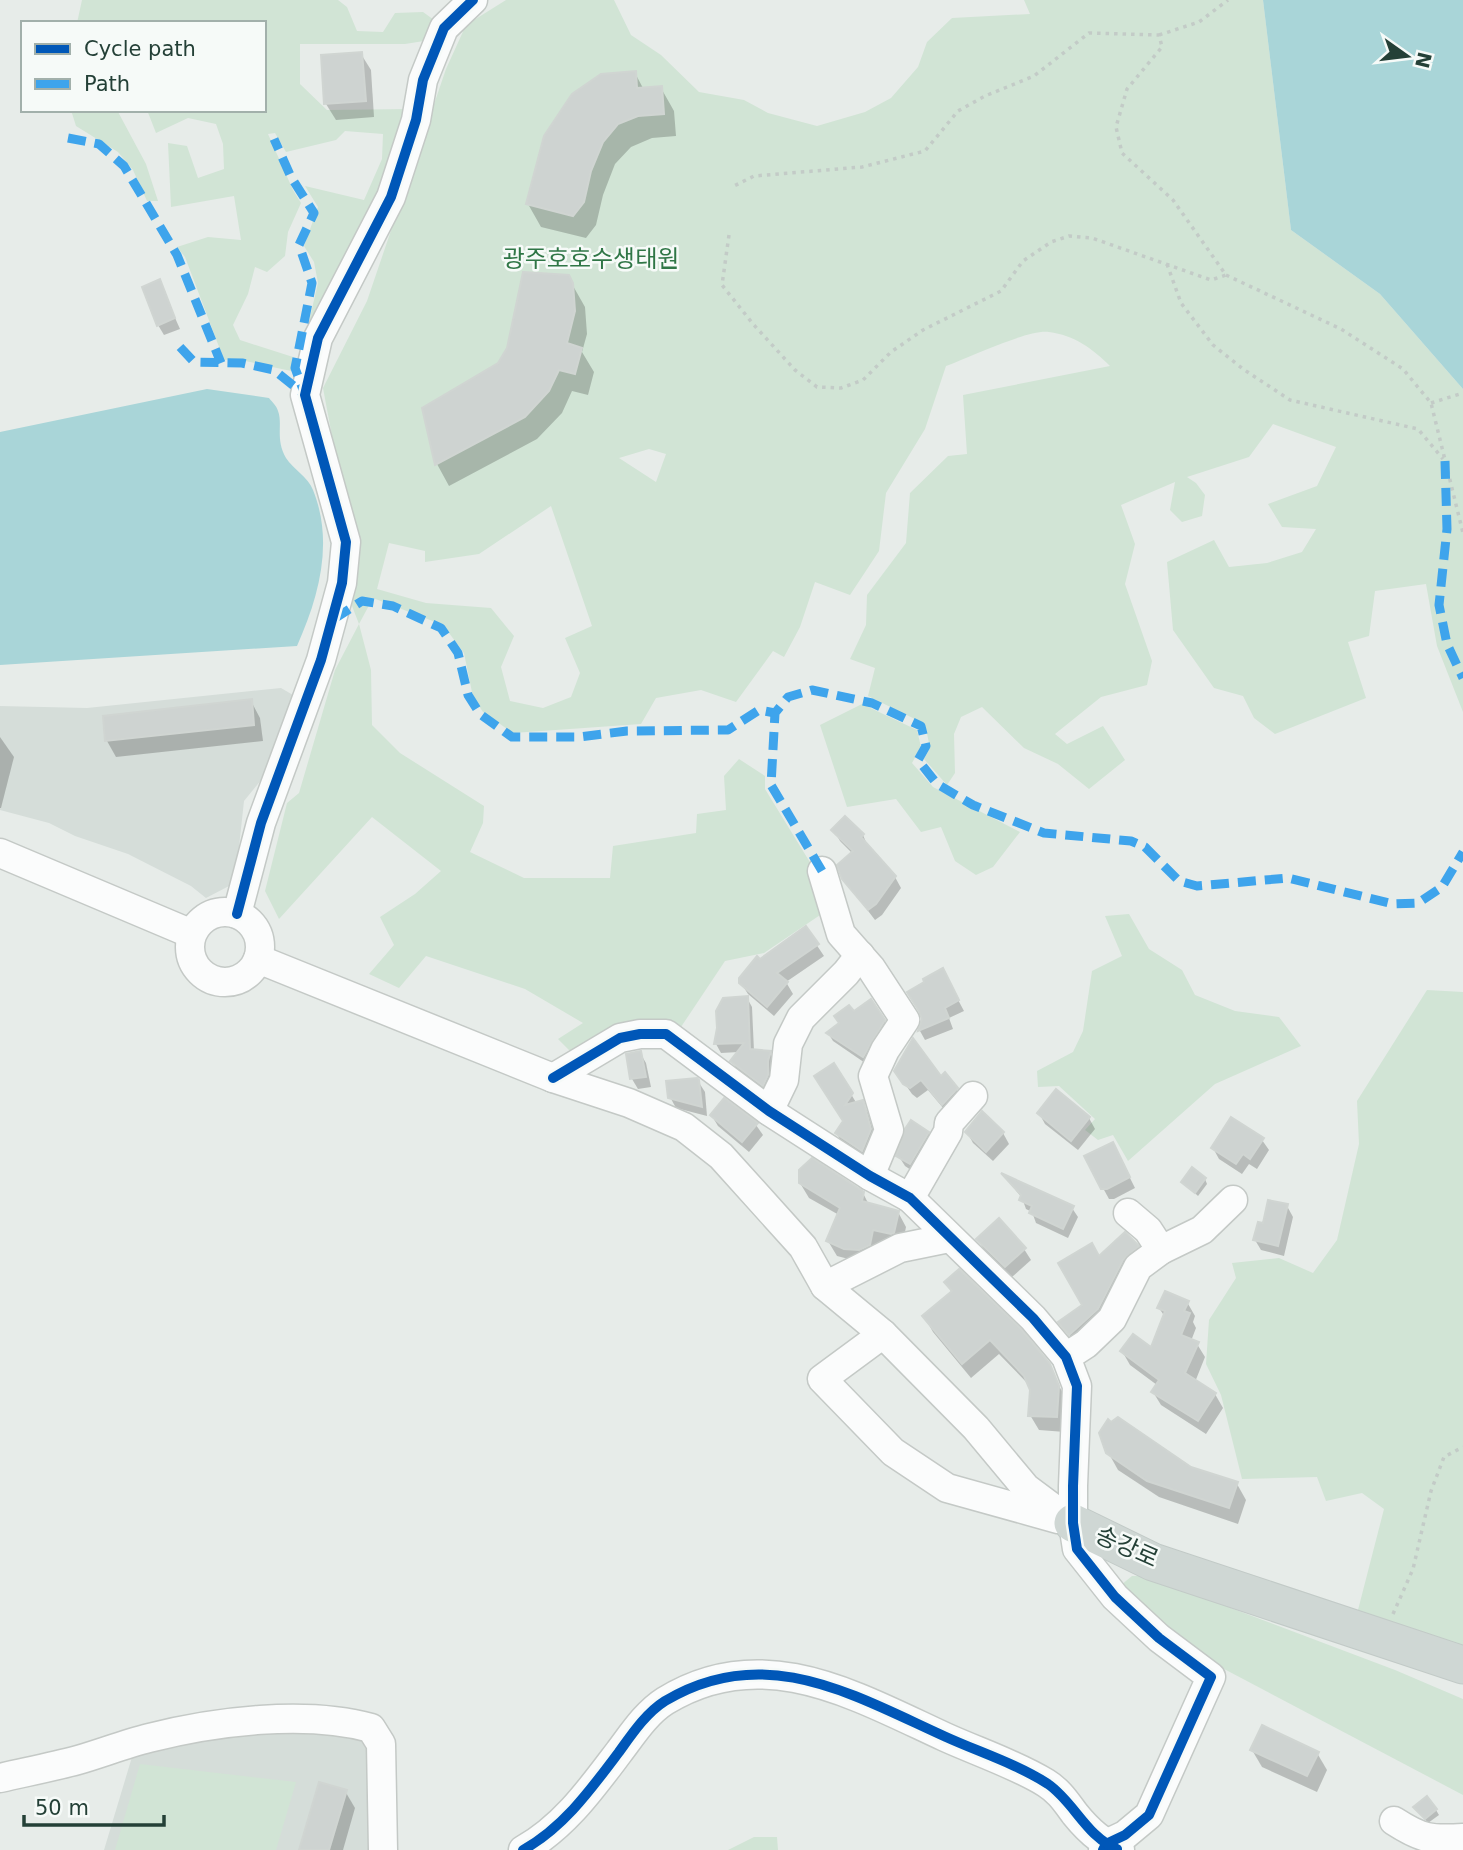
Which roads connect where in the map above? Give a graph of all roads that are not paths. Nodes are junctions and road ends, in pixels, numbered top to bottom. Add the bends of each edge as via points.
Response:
1 (474, 0) edge
2 (0, 853) edge
3 (822, 870) dead end
4 (237, 914) junction
5 (192, 934) junction
6 (860, 955) junction
7 (258, 960) junction
8 (553, 1078) junction
9 (973, 1096) dead end
10 (769, 1111) junction
11 (870, 1176) junction
12 (910, 1198) junction
13 (1233, 1200) dead end
14 (1128, 1213) dead end
15 (949, 1238) junction
16 (1161, 1250) junction
17 (825, 1286) junction
18 (883, 1334) junction
19 (1066, 1357) junction
20 (1073, 1523) junction
21 (1463, 1665) edge
22 (0, 1778) edge
23 (1394, 1821) dead end
24 (1463, 1838) edge
25 (1110, 1848) edge
26 (383, 1850) edge
27 (523, 1850) edge

1 - 4 street via 444,28 423,80 416,120 391,197 318,338 305,395 346,542 342,583 321,660 261,823
2 - 5 street
3 - 6 street via 841,934
4 - 5 street via 214,914 203,919
4 - 7 street via 255,927 261,949
5 - 7 street via 193,963 209,979 220,983 244,978
6 - 10 street via 801,1018 788,1044 784,1080
6 - 11 street via 905,1020 873,1076 889,1130
7 - 8 street
8 - 10 street via 620,1038 666,1034
8 - 17 street via 684,1127 721,1156 803,1247
9 - 12 street via 949,1123
10 - 11 street
11 - 12 street
12 - 15 street
13 - 16 street via 1202,1230
14 - 16 street via 1148,1230
15 - 17 street via 901,1248
15 - 19 street via 1033,1318
16 - 19 street via 1138,1267 1112,1319
17 - 18 street
18 - 20 street via 976,1428 1026,1488
18 - 20 street, 송강로 via 822,1379 892,1452 947,1488
19 - 20 street via 1077,1386
20 - 21 main road, 송강로 via 1153,1562
20 - 25 street via 1077,1549 1115,1597 1158,1638 1210,1677 1149,1815
22 - 26 street via 151,1737 251,1720 350,1722 371,1728 381,1744
23 - 24 street via 1416,1836
25 - 27 street via 1063,1796 1008,1765 821,1683 735,1674 664,1702 642,1722 584,1799

